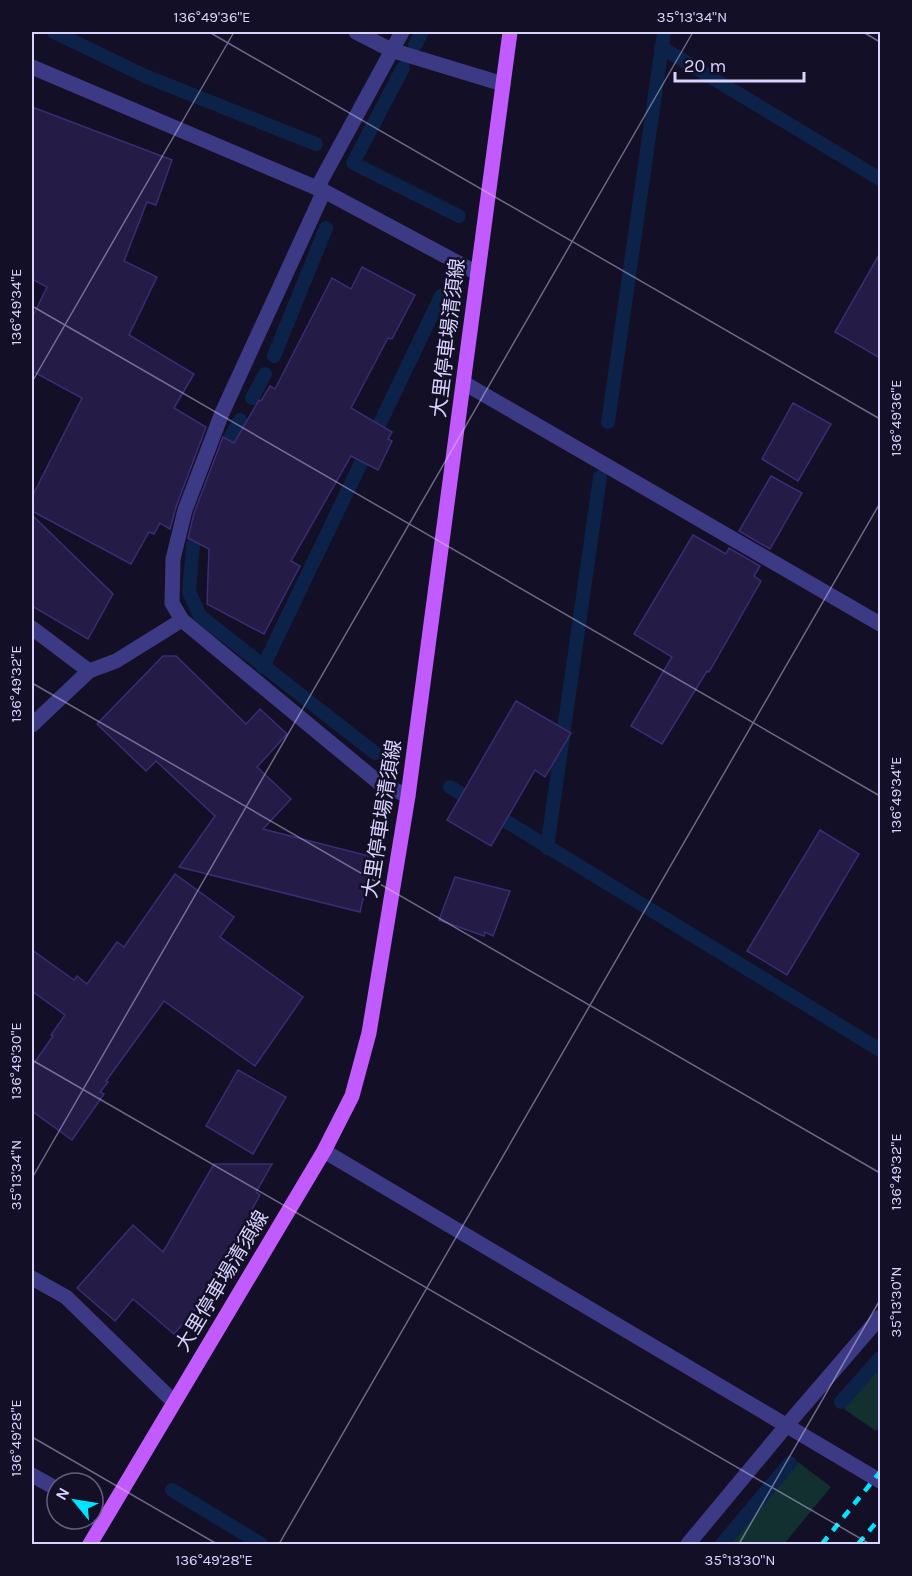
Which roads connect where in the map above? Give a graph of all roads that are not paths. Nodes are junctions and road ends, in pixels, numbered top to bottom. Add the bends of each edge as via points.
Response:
1 (356, 32) edge
2 (402, 32) edge
3 (510, 32) edge
4 (392, 50) junction
5 (32, 67) edge
6 (503, 84) junction
7 (321, 189) junction
8 (477, 273) junction
9 (464, 383) junction
10 (182, 620) junction
11 (880, 624) edge
12 (32, 628) edge
13 (88, 671) junction
14 (32, 725) edge
15 (408, 796) junction
16 (324, 1151) junction
17 (32, 1278) edge
18 (880, 1317) edge
19 (174, 1402) junction
20 (787, 1425) junction
21 (880, 1481) edge
22 (105, 1506) edge
23 (688, 1545) edge

1 - 4 street
2 - 4 street
3 - 6 main road, 大里停車場清須線
4 - 6 street
4 - 7 street
5 - 7 street
6 - 8 main road, 大里停車場清須線
7 - 8 street
7 - 10 street via 222,412 185,510 173,559 172,603
8 - 9 main road, 大里停車場清須線
9 - 11 street
9 - 15 main road, 大里停車場清須線
10 - 13 street via 116,661
10 - 15 street via 378,782
12 - 13 street
13 - 14 street
15 - 16 main road, 大里停車場清須線 via 369,1033 352,1096
16 - 19 main road, 大里停車場清須線
16 - 20 street
17 - 19 street via 66,1296
18 - 20 street
19 - 22 main road, 大里停車場清須線
20 - 21 street
20 - 23 street

